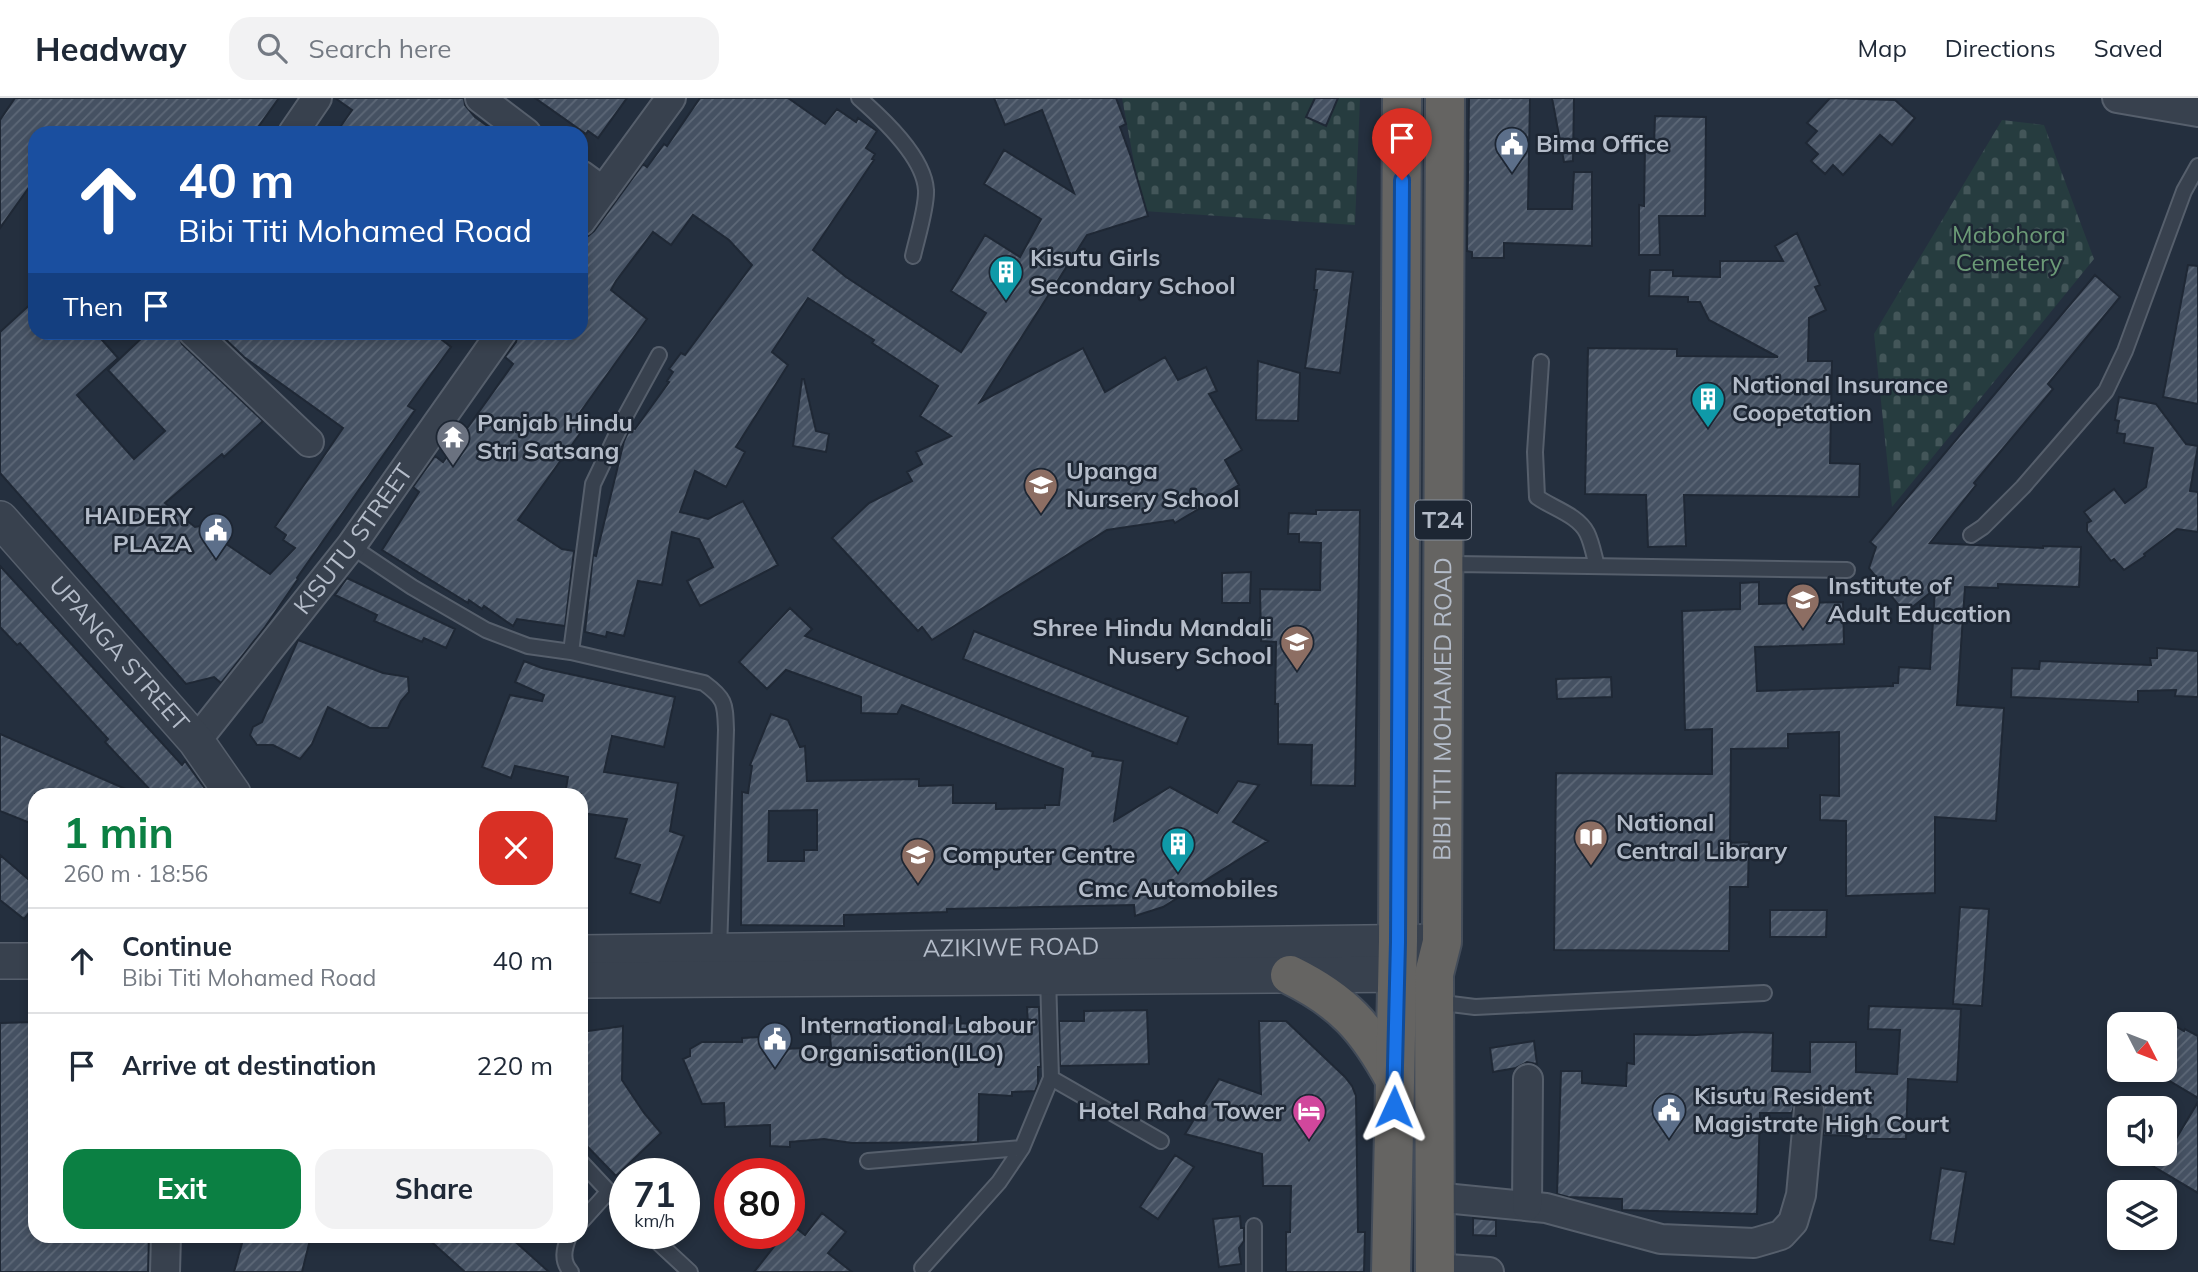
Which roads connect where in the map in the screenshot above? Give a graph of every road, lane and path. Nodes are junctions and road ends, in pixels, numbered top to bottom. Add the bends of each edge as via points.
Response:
1 (317, 98) edge
2 (480, 98) edge
3 (671, 98) edge
4 (859, 98) edge
5 (1402, 98) edge
6 (1445, 98) edge
7 (2117, 98) edge
8 (2198, 112) edge
9 (298, 126) edge
10 (517, 126) edge
11 (2198, 166) edge
12 (592, 183) edge
13 (913, 256) dead end
14 (201, 340) edge
15 (496, 340) edge
16 (659, 355) dead end
17 (1541, 362) dead end
18 (309, 442) dead end
19 (1, 523) edge
20 (1971, 535) dead end
21 (351, 546) junction
22 (1597, 566) junction
23 (1443, 567) junction
24 (1847, 570) dead end
25 (571, 652) junction
26 (196, 741) junction
27 (229, 788) edge
28 (719, 951) junction
29 (588, 953) edge
30 (0, 961) edge
31 (28, 961) edge
32 (1421, 967) junction
33 (1290, 975) junction
34 (1048, 976) junction
35 (588, 980) edge
36 (0, 984) edge
37 (28, 984) edge
38 (1764, 993) dead end
39 (1051, 1078) junction
40 (1528, 1079) dead end
41 (1395, 1080) junction
42 (1809, 1109) dead end
43 (1161, 1141) dead end
44 (1022, 1149) junction
45 (868, 1161) dead end
46 (588, 1169) edge
47 (609, 1191) joint
48 (1434, 1197) junction
49 (1527, 1206) junction
50 (588, 1214) edge
51 (1254, 1226) dead end
52 (166, 1243) edge
53 (566, 1243) edge
54 (665, 1249) edge
55 (922, 1268) dead end
56 (1435, 1270) edge
57 (165, 1272) edge
58 (571, 1272) edge
59 (690, 1272) edge
60 (1254, 1272) edge
61 (1391, 1272) edge
62 (1489, 1272) edge

1 - 9 street
2 - 10 street
3 - 12 street
4 - 13 lane via 885,121 921,169 926,191
5 - 32 highway, BIBI TITI MOHAMED ROAD / T24
6 - 23 highway, BIBI TITI MOHAMED ROAD / T24
7 - 8 street
11 - 20 lane via 2106,391 2023,487
14 - 18 street
15 - 21 street, KISUTU STREET
16 - 25 lane via 593,484
17 - 22 lane via 1536,497 1568,514 1586,531
19 - 26 street, UPANGA STREET
21 - 25 lane via 486,630 528,646
21 - 26 street, KISUTU STREET
22 - 23 lane
22 - 24 lane
23 - 32 highway, BIBI TITI MOHAMED ROAD / T24
25 - 28 lane via 704,683 720,694 726,730
26 - 27 street, UPANGA STREET
28 - 29 street, AZIKIWE ROAD
28 - 32 street, AZIKIWE ROAD
30 - 31 street
32 - 33 street, AZIKIWE ROAD
32 - 38 lane via 1475,1007
32 - 41 highway, BIBI TITI MOHAMED ROAD / T24
32 - 48 highway, BIBI TITI MOHAMED ROAD / T24
33 - 34 street, AZIKIWE ROAD
33 - 41 highway via 1335,1000 1377,1047
34 - 35 street, AZIKIWE ROAD
34 - 39 lane
36 - 37 street
39 - 43 lane
39 - 44 lane
40 - 49 street
41 - 61 highway, BIBI TITI MOHAMED ROAD / T24
42 - 49 street via 1801,1195 1793,1222 1781,1235 1754,1243 1661,1239
44 - 45 lane
44 - 55 lane via 999,1182
46 - 47 lane
47 - 50 lane
48 - 49 street
48 - 56 highway, BIBI TITI MOHAMED ROAD / T24
51 - 60 lane
52 - 57 street
53 - 58 lane via 565,1265
54 - 59 lane
56 - 62 street

